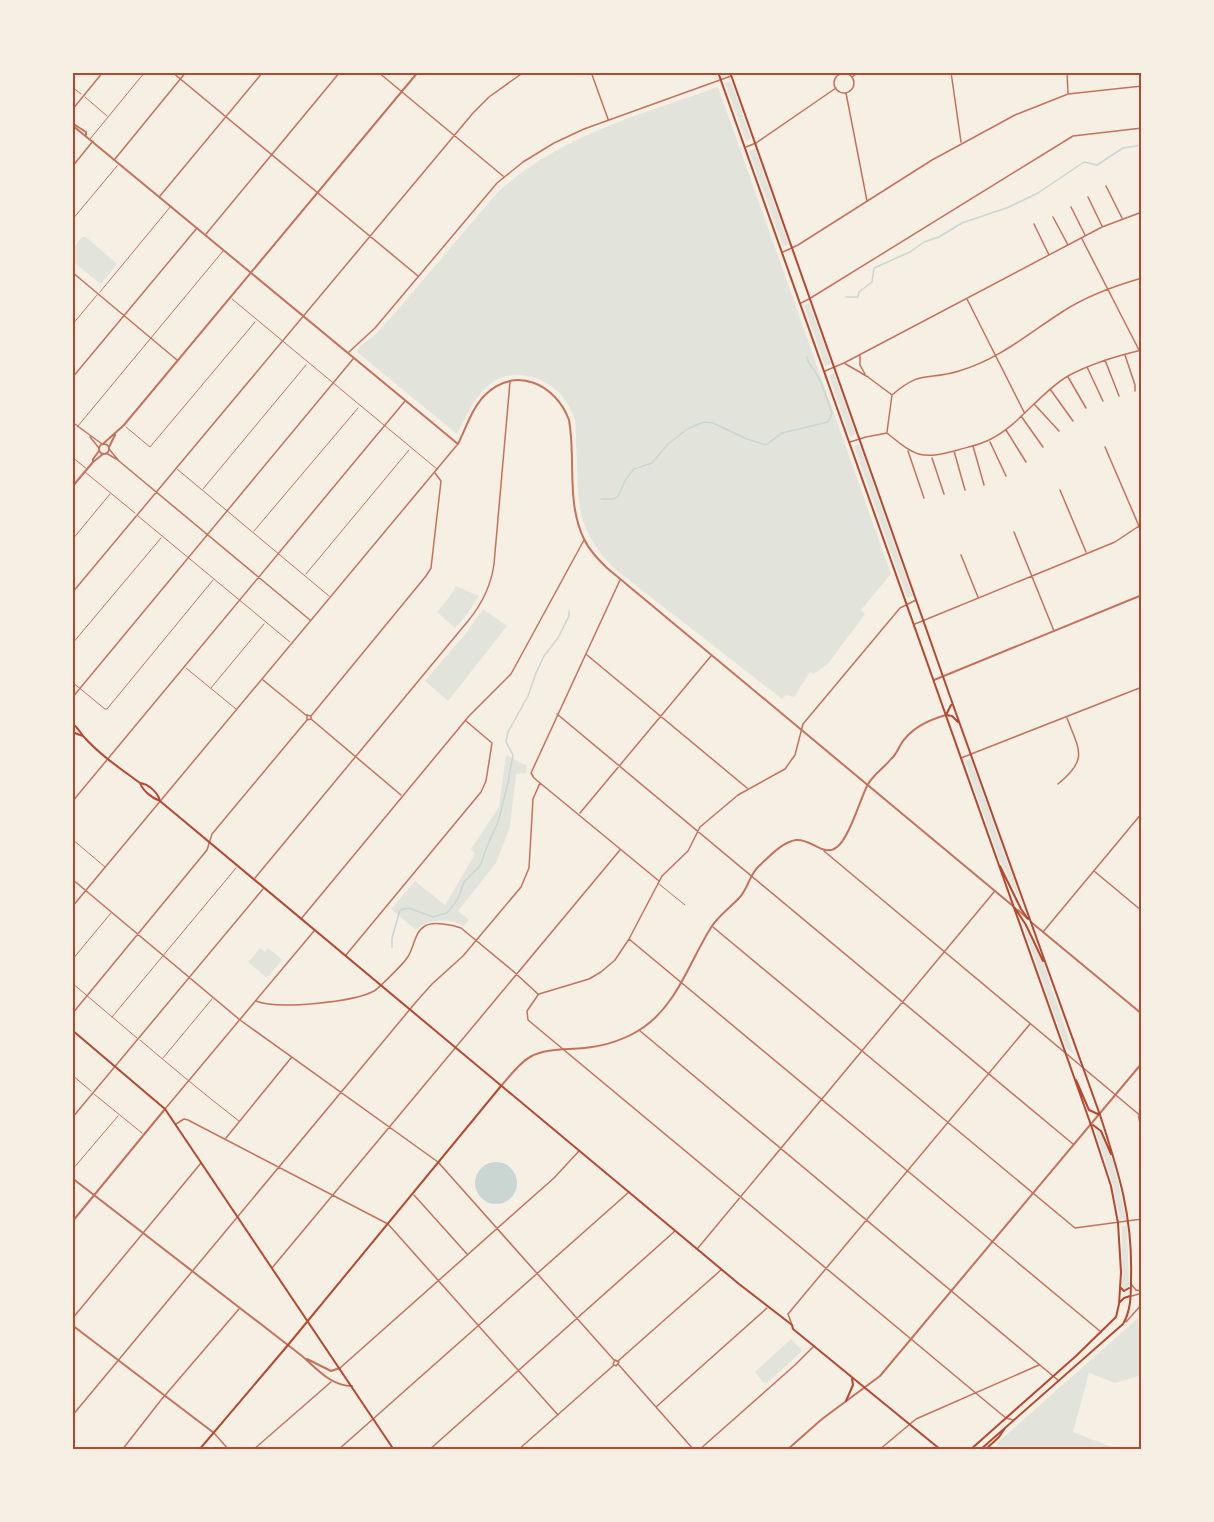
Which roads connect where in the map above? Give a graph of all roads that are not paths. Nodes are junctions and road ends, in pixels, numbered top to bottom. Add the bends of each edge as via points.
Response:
1 (103, 72) edge
2 (145, 72) edge
3 (172, 72) edge
4 (186, 72) edge
5 (263, 72) edge
6 (340, 72) edge
7 (378, 72) edge
8 (418, 72) edge
9 (524, 72) edge
10 (591, 72) edge
11 (718, 72) edge
12 (858, 72) edge
13 (951, 72) edge
14 (1067, 72) edge
15 (841, 73) edge
16 (731, 74) edge
17 (852, 77) junction
18 (181, 79) junction
19 (721, 79) junction
20 (1142, 86) edge
21 (72, 87) edge
22 (836, 88) junction
23 (402, 92) junction
24 (846, 93) junction
25 (1068, 94) junction
26 (83, 96) junction
27 (72, 110) edge
28 (108, 117) junction
29 (226, 117) junction
30 (608, 120) junction
31 (72, 124) edge
32 (1142, 128) edge
33 (454, 135) junction
34 (92, 140) junction
35 (756, 143) junction
36 (961, 143) junction
37 (745, 147) junction
38 (272, 154) junction
39 (115, 159) junction
40 (119, 163) junction
41 (72, 167) edge
42 (504, 177) junction
43 (1106, 186) dead end
44 (317, 193) junction
45 (160, 196) junction
46 (1088, 197) dead end
47 (867, 202) junction
48 (171, 206) junction
49 (1071, 207) dead end
50 (1142, 212) edge
51 (1053, 217) dead end
52 (1123, 219) junction
53 (72, 220) edge
54 (1034, 224) dead end
55 (197, 227) junction
56 (1102, 227) junction
57 (206, 234) junction
58 (369, 236) junction
59 (1086, 236) junction
60 (1082, 238) junction
61 (1068, 246) junction
62 (791, 249) junction
63 (224, 250) junction
64 (782, 252) junction
65 (1050, 256) junction
66 (72, 272) edge
67 (251, 272) junction
68 (418, 277) junction
69 (1142, 278) edge
70 (1108, 289) junction
71 (98, 294) junction
72 (230, 298) junction
73 (966, 298) junction
74 (809, 299) junction
75 (801, 303) junction
76 (303, 315) junction
77 (124, 316) junction
78 (256, 320) junction
79 (72, 325) edge
80 (151, 338) junction
81 (281, 341) junction
82 (1141, 350) edge
83 (348, 353) junction
84 (1124, 353) junction
85 (860, 355) junction
86 (995, 356) junction
87 (354, 358) junction
88 (1104, 359) junction
89 (178, 360) junction
90 (307, 363) junction
91 (844, 363) junction
92 (1087, 367) junction
93 (834, 368) junction
94 (825, 371) junction
95 (868, 377) junction
96 (1068, 377) junction
97 (72, 378) edge
98 (510, 381) junction
99 (333, 384) junction
100 (1050, 389) junction
101 (1135, 391) dead end
102 (892, 395) junction
103 (1119, 396) dead end
104 (406, 400) junction
105 (1103, 401) dead end
106 (1034, 404) junction
107 (359, 406) junction
108 (1086, 408) dead end
109 (1025, 413) junction
110 (1021, 416) junction
111 (72, 422) edge
112 (1073, 422) dead end
113 (77, 426) junction
114 (124, 426) junction
115 (384, 427) junction
116 (1005, 429) junction
117 (1059, 431) dead end
118 (887, 433) junction
119 (115, 435) junction
120 (90, 437) junction
121 (860, 439) junction
122 (989, 440) junction
123 (850, 442) junction
124 (103, 444) junction
125 (458, 444) junction
126 (973, 446) junction
127 (1043, 447) dead end
128 (1105, 447) dead end
129 (109, 448) junction
130 (99, 449) junction
131 (410, 449) junction
132 (908, 451) junction
133 (954, 451) junction
134 (105, 454) junction
135 (931, 456) junction
136 (72, 457) edge
137 (119, 460) junction
138 (93, 462) junction
139 (1026, 462) dead end
140 (176, 468) junction
141 (86, 471) junction
142 (436, 471) junction
143 (1006, 476) dead end
144 (984, 485) dead end
145 (72, 487) edge
146 (1060, 489) dead end
147 (202, 490) junction
148 (965, 490) dead end
149 (156, 492) junction
150 (111, 493) junction
151 (944, 494) dead end
152 (924, 498) dead end
153 (227, 511) junction
154 (137, 515) junction
155 (1141, 526) edge
156 (253, 532) junction
157 (1014, 532) dead end
158 (1142, 533) edge
159 (207, 535) junction
160 (163, 536) junction
161 (72, 540) edge
162 (584, 540) junction
163 (1086, 553) junction
164 (278, 554) junction
165 (961, 555) dead end
166 (188, 558) junction
167 (305, 576) junction
168 (1032, 576) junction
169 (259, 578) junction
170 (214, 579) junction
171 (620, 579) junction
172 (72, 593) edge
173 (1142, 595) edge
174 (330, 597) junction
175 (979, 598) junction
176 (916, 599) junction
177 (239, 601) junction
178 (907, 604) junction
179 (310, 621) junction
180 (924, 621) junction
181 (265, 623) junction
182 (914, 625) junction
183 (1055, 632) junction
184 (291, 643) junction
185 (72, 644) edge
186 (585, 654) junction
187 (712, 655) junction
188 (184, 667) junction
189 (944, 677) junction
190 (262, 679) junction
191 (934, 680) junction
192 (72, 682) edge
193 (1142, 687) edge
194 (211, 688) junction
195 (80, 689) junction
196 (72, 698) edge
197 (952, 702) junction
198 (237, 709) junction
199 (557, 714) junction
200 (946, 715) junction
201 (311, 716) junction
202 (661, 716) junction
203 (307, 718) junction
204 (1067, 718) junction
205 (311, 719) junction
206 (466, 720) junction
207 (72, 723) edge
208 (960, 723) junction
209 (800, 731) junction
210 (72, 732) edge
211 (82, 736) junction
212 (971, 754) junction
213 (356, 757) junction
214 (961, 758) junction
215 (108, 759) junction
216 (619, 766) junction
217 (540, 783) junction
218 (1058, 784) dead end
219 (867, 785) junction
220 (747, 789) junction
221 (403, 796) junction
222 (160, 801) junction
223 (72, 802) edge
224 (1142, 813) edge
225 (579, 815) junction
226 (697, 831) junction
227 (72, 839) edge
228 (210, 843) junction
229 (620, 850) junction
230 (824, 851) junction
231 (998, 862) junction
232 (237, 866) junction
233 (105, 867) junction
234 (1094, 871) junction
235 (750, 875) junction
236 (72, 879) edge
237 (254, 880) junction
238 (659, 882) junction
239 (263, 888) junction
240 (86, 891) junction
241 (995, 891) junction
242 (685, 905) dead end
243 (1013, 906) junction
244 (72, 907) edge
245 (1142, 911) edge
246 (112, 912) junction
247 (301, 919) junction
248 (1030, 921) junction
249 (712, 927) junction
250 (314, 930) junction
251 (1043, 932) junction
252 (138, 934) junction
253 (629, 939) junction
254 (476, 941) junction
255 (944, 952) junction
256 (164, 956) junction
257 (345, 956) junction
258 (72, 960) edge
259 (1046, 966) junction
260 (517, 974) junction
261 (189, 977) junction
262 (681, 982) junction
263 (72, 983) edge
264 (381, 986) junction
265 (538, 994) junction
266 (87, 995) junction
267 (213, 998) junction
268 (256, 1001) junction
269 (902, 1003) junction
270 (410, 1010) junction
271 (72, 1014) edge
272 (1142, 1014) edge
273 (112, 1017) junction
274 (240, 1020) junction
275 (1030, 1024) junction
276 (72, 1030) edge
277 (639, 1030) junction
278 (138, 1039) junction
279 (456, 1048) junction
280 (564, 1049) junction
281 (863, 1050) junction
282 (1065, 1052) junction
283 (291, 1057) junction
284 (163, 1059) junction
285 (1142, 1064) edge
286 (115, 1066) junction
287 (1083, 1068) junction
288 (989, 1073) junction
289 (1072, 1074) junction
290 (72, 1075) edge
291 (188, 1081) junction
292 (501, 1086) junction
293 (341, 1092) junction
294 (93, 1093) junction
295 (1117, 1094) junction
296 (822, 1099) junction
297 (165, 1109) junction
298 (1138, 1113) junction
299 (119, 1114) junction
300 (1100, 1115) junction
301 (1142, 1117) edge
302 (72, 1118) edge
303 (239, 1121) junction
304 (948, 1122) junction
305 (176, 1124) junction
306 (1091, 1125) junction
307 (389, 1127) junction
308 (144, 1134) junction
309 (1142, 1134) edge
310 (225, 1139) junction
311 (1074, 1145) junction
312 (781, 1149) junction
313 (579, 1150) junction
314 (1114, 1159) junction
315 (201, 1162) junction
316 (438, 1162) junction
317 (279, 1167) junction
318 (72, 1170) edge
319 (908, 1170) junction
320 (72, 1178) edge
321 (629, 1192) junction
322 (413, 1194) junction
323 (1034, 1194) junction
324 (334, 1195) junction
325 (94, 1196) junction
326 (741, 1197) junction
327 (237, 1216) junction
328 (867, 1219) junction
329 (1142, 1219) edge
330 (1129, 1221) junction
331 (72, 1222) edge
332 (1118, 1223) junction
333 (388, 1224) junction
334 (497, 1227) junction
335 (675, 1230) junction
336 (142, 1234) junction
337 (993, 1242) junction
338 (698, 1249) junction
339 (467, 1254) junction
340 (272, 1268) junction
341 (826, 1268) junction
342 (722, 1269) junction
343 (192, 1272) junction
344 (536, 1273) junction
345 (438, 1280) junction
346 (1131, 1284) junction
347 (1120, 1287) junction
348 (952, 1291) junction
349 (1142, 1292) edge
350 (1130, 1296) junction
351 (1119, 1304) junction
352 (1142, 1304) edge
353 (768, 1307) junction
354 (240, 1309) junction
355 (576, 1317) junction
356 (72, 1318) edge
357 (308, 1320) junction
358 (1123, 1324) junction
359 (72, 1325) edge
360 (478, 1325) junction
361 (792, 1325) junction
362 (1101, 1333) junction
363 (911, 1340) junction
364 (288, 1345) junction
365 (814, 1347) junction
366 (302, 1356) junction
367 (119, 1360) junction
368 (615, 1360) junction
369 (618, 1363) junction
370 (1040, 1364) junction
371 (614, 1365) junction
372 (340, 1368) junction
373 (518, 1370) junction
374 (1053, 1376) junction
375 (852, 1379) junction
376 (332, 1381) junction
377 (1059, 1382) junction
378 (352, 1386) junction
379 (865, 1389) junction
380 (976, 1393) junction
381 (165, 1396) junction
382 (846, 1401) junction
383 (656, 1407) junction
384 (558, 1415) junction
385 (72, 1416) edge
386 (1006, 1418) junction
387 (373, 1419) junction
388 (1016, 1419) junction
389 (909, 1424) junction
390 (1005, 1428) junction
391 (214, 1433) junction
392 (122, 1450) edge
393 (199, 1450) edge
394 (229, 1450) edge
395 (254, 1450) edge
396 (338, 1450) edge
397 (394, 1450) edge
398 (429, 1450) edge
399 (518, 1450) edge
400 (694, 1450) edge
401 (699, 1450) edge
402 (787, 1450) edge
403 (879, 1450) edge
404 (941, 1450) edge
405 (970, 1450) edge
406 (980, 1450) edge
407 (985, 1450) edge

1 - 26 street
2 - 28 lane
3 - 18 street
4 - 18 street
5 - 29 street
6 - 38 street
7 - 23 street
8 - 23 street
9 - 33 street via 489,97
10 - 30 street
11 - 19 main road
12 - 17 street
13 - 36 street
14 - 25 street
15 - 17 street
15 - 22 street via 835,80
16 - 19 street
16 - 35 main road
17 - 24 street via 853,86
18 - 29 street
18 - 39 street
19 - 30 street
19 - 37 main road
20 - 25 street
21 - 26 lane
22 - 24 street
22 - 35 street
23 - 33 street
23 - 44 street
24 - 47 street
25 - 36 street via 1015,114
26 - 27 street
26 - 28 lane
28 - 34 lane
29 - 38 street
29 - 45 street
30 - 42 street via 554,143
31 - 34 street
32 - 74 street via 1073,136
33 - 42 street
33 - 58 street
34 - 39 street
34 - 41 street
35 - 37 street
35 - 62 main road
36 - 47 street
37 - 64 main road
38 - 44 street
38 - 57 street
39 - 40 street
40 - 45 street
40 - 53 lane
42 - 68 street
43 - 52 street
44 - 58 street
44 - 67 street
45 - 48 street
46 - 56 street
47 - 62 street
48 - 55 street
48 - 71 lane
49 - 59 street
50 - 52 street
51 - 61 street
52 - 56 street
54 - 65 street
55 - 57 street
55 - 77 street
56 - 59 street
57 - 63 street
58 - 68 street
58 - 76 street
59 - 60 street
60 - 61 street
60 - 70 street
61 - 65 street
62 - 64 street
62 - 74 main road
63 - 67 street
63 - 80 lane
64 - 75 main road
65 - 73 street
66 - 71 street
67 - 72 street
67 - 76 street
68 - 83 street
69 - 70 street
70 - 82 street
70 - 86 street via 1063,311
71 - 77 street
71 - 79 lane
72 - 78 lane
72 - 89 street
73 - 85 street
73 - 86 street
74 - 75 street
74 - 93 main road
75 - 94 main road
76 - 81 street
76 - 83 street
77 - 80 street
77 - 97 street
78 - 81 lane
78 - 114 lane via 150,447
80 - 89 street
80 - 113 lane
81 - 90 lane
81 - 140 street
82 - 84 street
83 - 87 street
84 - 88 street
84 - 101 street
85 - 91 street
85 - 95 street via 860,365
86 - 102 street via 958,372 914,379
86 - 109 street
87 - 99 street
87 - 104 street
88 - 92 street
88 - 103 street
89 - 114 street
90 - 99 lane
90 - 147 lane
91 - 93 street
91 - 95 street
92 - 96 street
92 - 105 street
93 - 94 street
93 - 121 main road
94 - 123 main road
95 - 102 street
96 - 100 street
96 - 108 street
98 - 125 street via 490,390 481,400
98 - 162 street via 527,381 546,388 565,410 570,430 574,504
98 - 213 street via 493,572 483,601
99 - 107 lane
99 - 153 street
100 - 106 street
100 - 112 street
102 - 118 street
104 - 115 street
104 - 125 street
106 - 109 street
106 - 117 street
107 - 115 lane
107 - 156 lane
109 - 110 street
110 - 116 street
110 - 127 street
111 - 113 street
113 - 120 street
114 - 119 street
115 - 131 lane
115 - 164 street
116 - 122 street
116 - 139 street
118 - 121 street
118 - 132 street
119 - 124 street
119 - 129 street
120 - 124 street
120 - 130 street
121 - 123 street
121 - 176 main road
122 - 126 street
122 - 143 street
123 - 178 main road
124 - 129 street
124 - 130 street
125 - 142 street
126 - 133 street
126 - 144 street
128 - 155 street
129 - 134 street
129 - 137 street
130 - 134 street
130 - 138 street
131 - 142 lane
131 - 167 lane
132 - 135 street
132 - 152 street
133 - 135 street
133 - 148 street
134 - 137 street
134 - 138 street
135 - 151 street
136 - 141 lane
137 - 149 street
138 - 141 street
140 - 147 lane
140 - 149 street
141 - 145 street
141 - 150 lane
142 - 174 street
142 - 201 street via 441,481 426,576
146 - 163 street
147 - 153 lane
149 - 154 street
149 - 159 street
150 - 154 lane
150 - 161 lane
153 - 156 lane
153 - 159 street
154 - 160 lane
154 - 172 street
155 - 158 street
155 - 163 street
156 - 164 lane
157 - 168 street
159 - 166 street
159 - 169 street
160 - 166 lane
160 - 185 lane
162 - 171 street
162 - 206 street via 511,674
163 - 168 street
164 - 167 lane
164 - 169 street
165 - 175 street
166 - 170 lane
166 - 195 street
167 - 174 lane
168 - 175 street
168 - 183 street
169 - 177 street
169 - 179 street
170 - 177 lane
170 - 195 lane via 105,709
171 - 186 street
171 - 187 street
173 - 183 street
174 - 179 street
175 - 180 street
176 - 178 street
176 - 180 main road
177 - 181 lane
177 - 188 street
178 - 182 main road
178 - 209 street
179 - 184 street
180 - 182 street
180 - 189 main road
181 - 184 lane
181 - 194 lane
182 - 191 main road
183 - 189 street
184 - 190 street
186 - 199 street
186 - 202 street
187 - 202 street
187 - 209 street
188 - 194 lane
188 - 215 street
189 - 191 street
189 - 197 main road
190 - 198 street
190 - 203 street
191 - 200 main road
192 - 195 lane
193 - 204 street
194 - 198 lane
195 - 196 street
197 - 200 main road
197 - 208 main road
198 - 222 street
199 - 216 street
199 - 217 street via 531,773
200 - 208 main road
200 - 214 main road
200 - 219 street via 913,730
201 - 203 street
201 - 205 street
202 - 216 street
202 - 220 street
203 - 205 street
203 - 228 street via 212,834
204 - 212 street
204 - 218 street via 1080,758
205 - 213 street
206 - 221 street
206 - 257 street via 492,743 486,781 475,802
207 - 211 main road
208 - 212 main road
209 - 219 street
209 - 220 street via 795,755 788,765
210 - 211 main road
211 - 215 main road
212 - 214 street
212 - 248 main road
213 - 221 street
213 - 237 street
214 - 231 main road
215 - 222 main road
215 - 223 street
216 - 225 street
216 - 226 street
217 - 225 street
217 - 254 street via 533,799 526,875 521,887
219 - 230 street via 842,842
219 - 241 street
220 - 226 street
221 - 247 street
222 - 228 main road
222 - 233 street
224 - 234 street
225 - 229 street
226 - 235 street
226 - 238 street via 688,850
227 - 233 lane
228 - 232 main road
228 - 252 street
229 - 238 street
229 - 260 street
230 - 235 street via 806,840 792,841
230 - 255 street
231 - 243 main road
231 - 248 main road
232 - 237 main road
232 - 256 lane
233 - 240 street
234 - 245 street
234 - 251 street
235 - 249 street via 741,897
235 - 269 street
236 - 240 street
237 - 239 main road
238 - 242 lane
238 - 253 street
239 - 247 main road
239 - 261 street
240 - 244 street
240 - 246 street
241 - 243 street
241 - 255 street
243 - 248 street
243 - 259 main road
243 - 282 main road
246 - 252 street
246 - 258 lane
247 - 250 main road
248 - 251 street
248 - 259 main road
249 - 262 street
249 - 281 street
250 - 257 main road
250 - 268 street
251 - 272 street
252 - 256 street
252 - 266 street
253 - 262 street
253 - 265 street via 601,972
254 - 260 street
254 - 264 street via 457,926 430,924 424,927 407,958
254 - 270 street
255 - 269 street
255 - 275 street
256 - 261 street
256 - 273 lane
257 - 264 main road
259 - 287 main road
260 - 265 street
260 - 279 street
261 - 267 street
261 - 278 street
262 - 277 street via 661,1012
262 - 296 street
263 - 266 lane
264 - 268 street via 374,992 325,1004 275,1005
264 - 270 main road
265 - 280 street via 527,1018
266 - 271 street
266 - 273 lane
267 - 274 street
267 - 284 lane
268 - 274 street
269 - 281 street
269 - 288 street
270 - 279 main road
270 - 293 street
273 - 278 lane
274 - 283 street
274 - 291 street
275 - 282 street
275 - 288 street
276 - 286 main road
277 - 280 street via 605,1044
277 - 312 street
278 - 284 lane
278 - 286 street
279 - 292 main road
279 - 307 street
280 - 292 street via 531,1056
280 - 326 street
281 - 296 street
281 - 304 street
282 - 287 street
282 - 289 main road
283 - 293 street
283 - 303 street
284 - 291 lane
285 - 295 street
286 - 294 street
286 - 297 main road
287 - 295 street
287 - 300 main road
288 - 304 street
288 - 311 street
289 - 300 main road via 1089,1110
289 - 306 main road
290 - 294 lane
291 - 297 street
291 - 303 lane
292 - 313 main road
292 - 316 main road
293 - 307 street
293 - 317 street
294 - 299 lane
294 - 302 street
295 - 298 street
295 - 300 street
296 - 312 street
296 - 319 street
297 - 305 main road
297 - 308 street
298 - 301 street
298 - 309 lane
299 - 308 lane
299 - 318 lane
300 - 306 street
300 - 314 main road
303 - 310 street
304 - 319 street
304 - 323 street
305 - 310 street via 188,1120
305 - 315 main road
306 - 311 street
306 - 314 main road via 1101,1131
306 - 332 main road via 1111,1186
307 - 316 street
307 - 324 street
308 - 325 street
310 - 317 street
311 - 323 street
312 - 326 street
312 - 328 street
313 - 321 main road
313 - 334 street via 554,1178
314 - 330 main road
315 - 327 main road
315 - 336 street
316 - 322 main road
316 - 334 street
317 - 324 street
317 - 327 street
319 - 328 street
319 - 337 street
320 - 325 street
321 - 335 main road
321 - 344 street
322 - 333 main road
322 - 339 street
323 - 332 street via 1075,1228
323 - 337 street
324 - 333 street
324 - 340 street
325 - 331 street
325 - 336 street
326 - 338 street
326 - 341 street
327 - 340 main road
327 - 343 street
328 - 341 street
328 - 348 street
329 - 330 street
330 - 332 street
330 - 346 main road
332 - 347 main road
333 - 345 street
333 - 357 main road
334 - 339 street
334 - 344 street
335 - 338 main road
335 - 355 street
336 - 343 street
336 - 356 street
337 - 348 street
337 - 362 street
338 - 342 main road
339 - 345 street
340 - 357 main road
341 - 361 street via 788,1314
341 - 363 street
342 - 353 main road
342 - 369 street
343 - 354 street
343 - 367 street
344 - 355 street
344 - 360 street
345 - 360 street
345 - 372 street
346 - 347 main road via 1126,1290
346 - 349 street
346 - 350 main road
347 - 351 main road
348 - 363 street
348 - 370 street
349 - 350 street
350 - 351 main road
350 - 358 main road
351 - 362 main road via 1116,1317
352 - 358 street
353 - 361 main road
353 - 383 street
354 - 364 street
354 - 381 street
355 - 368 street
355 - 373 street
357 - 364 main road
357 - 372 main road
358 - 377 main road
359 - 367 street
360 - 373 street
360 - 387 street
361 - 365 main road
362 - 374 main road
363 - 379 street
363 - 380 street
364 - 366 street
364 - 391 main road
365 - 375 main road
365 - 401 street
366 - 372 street via 331,1371
366 - 376 street
367 - 381 street
367 - 385 street
368 - 369 street
368 - 371 street
369 - 371 street
369 - 383 street
370 - 374 street
370 - 380 street
371 - 384 street
372 - 378 main road
373 - 384 street
373 - 398 street
374 - 377 street
374 - 386 main road
375 - 379 main road
375 - 382 main road
376 - 378 street
376 - 395 street
377 - 388 main road
378 - 387 main road
379 - 382 street
379 - 389 main road
380 - 386 street
380 - 389 street
381 - 391 street
381 - 392 street
382 - 402 street
383 - 400 street
384 - 399 street
386 - 388 street
386 - 405 main road
387 - 396 street
387 - 397 main road
388 - 390 main road
389 - 403 street
389 - 404 main road
390 - 406 main road
390 - 407 main road
391 - 393 main road
391 - 394 street

